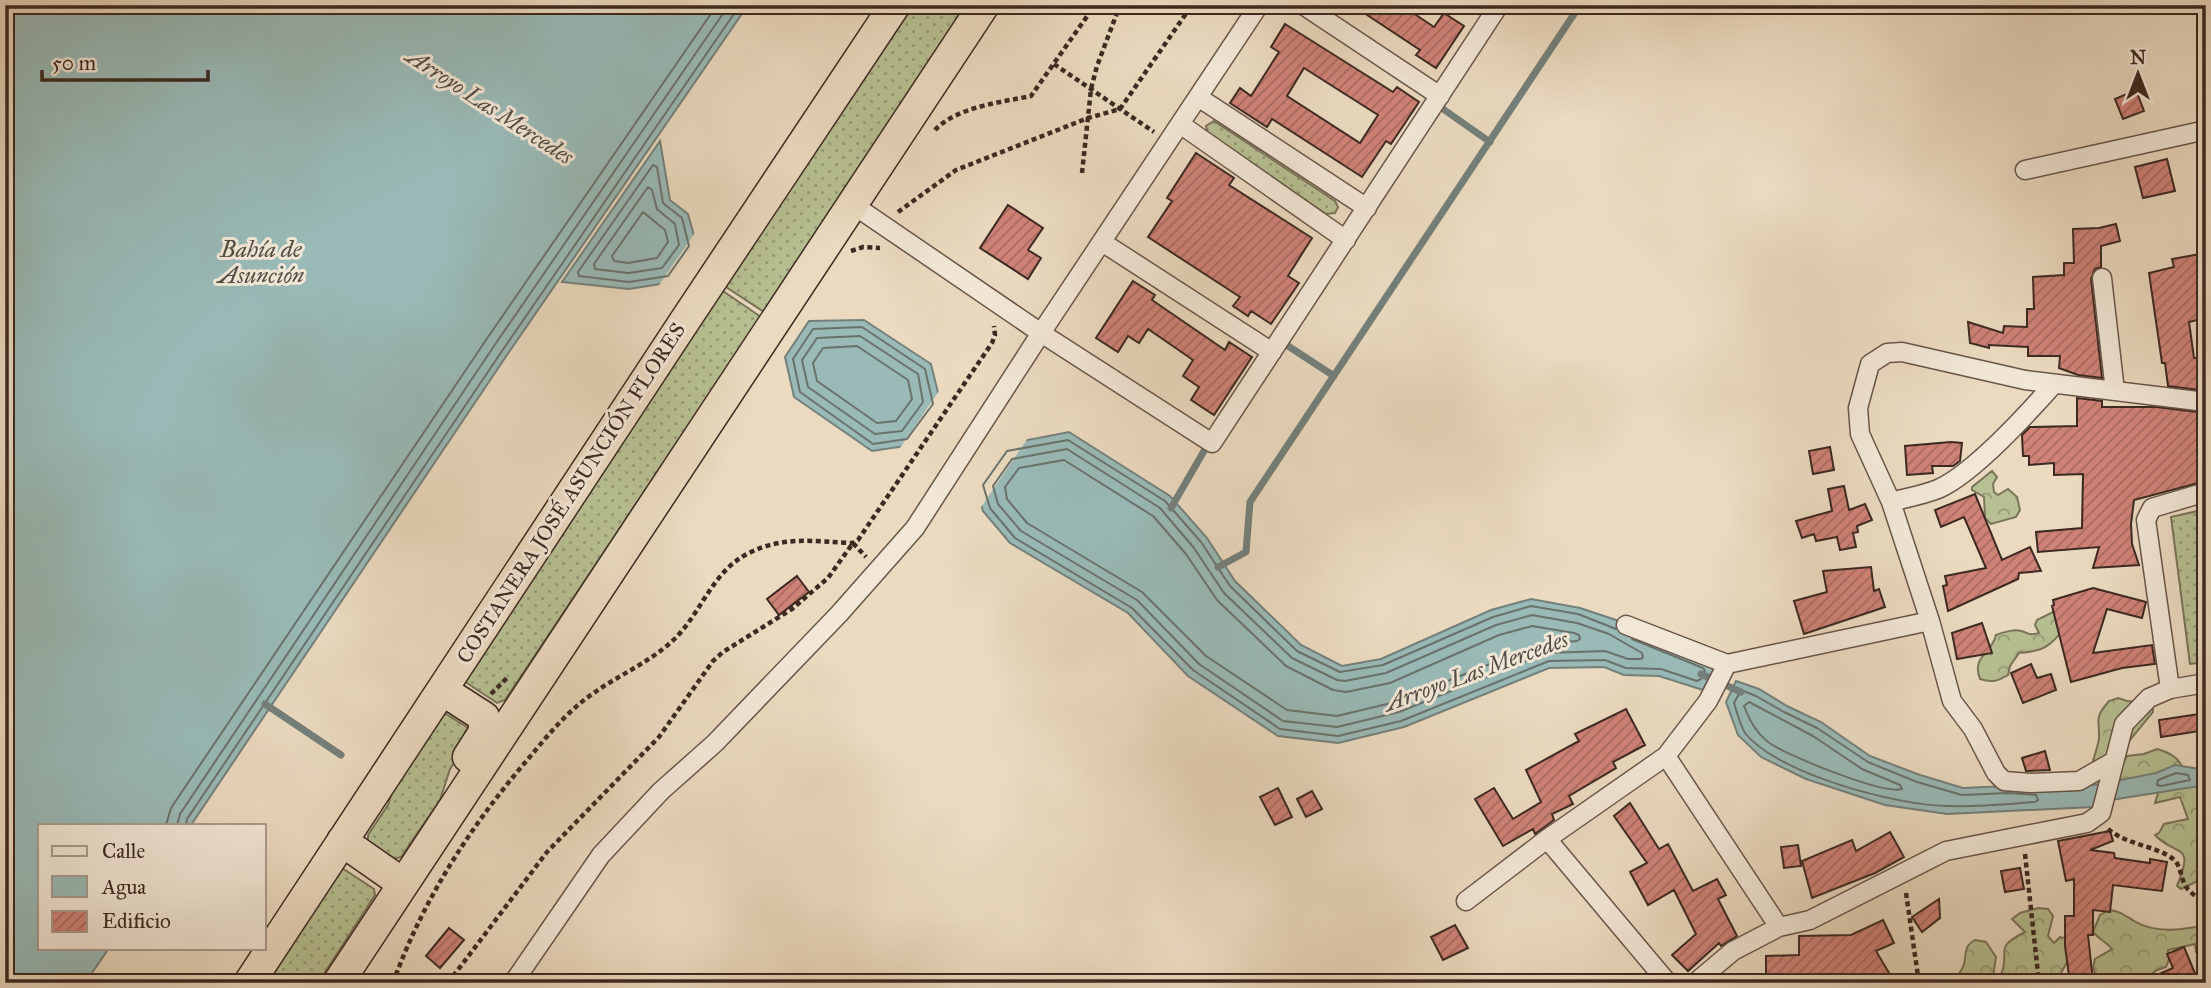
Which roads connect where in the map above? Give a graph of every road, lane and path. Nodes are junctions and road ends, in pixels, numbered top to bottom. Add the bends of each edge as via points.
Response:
1 (895, 5) edge
2 (984, 5) edge
3 (1095, 5) edge
4 (1120, 5) edge
5 (1192, 5) edge
6 (1259, 5) edge
7 (1303, 5) edge
8 (1499, 5) edge
9 (1054, 64) junction
10 (1091, 89) junction
11 (1440, 96) junction
12 (1198, 97) junction
13 (1120, 109) junction
14 (1088, 118) junction
15 (1180, 124) junction
16 (2206, 130) edge
17 (1155, 132) dead end
18 (931, 134) dead end
19 (2025, 170) dead end
20 (1082, 173) dead end
21 (852, 204) junction
22 (1367, 208) junction
23 (892, 217) dead end
24 (1346, 240) junction
25 (1102, 242) junction
26 (885, 250) dead end
27 (847, 252) dead end
28 (2102, 278) dead end
29 (990, 320) dead end
30 (1041, 333) junction
31 (1272, 352) junction
32 (2054, 384) junction
33 (2115, 391) junction
34 (2206, 402) edge
35 (2206, 492) edge
36 (1891, 502) junction
37 (853, 543) junction
38 (869, 560) dead end
39 (1930, 621) junction
40 (1626, 625) dead end
41 (1725, 669) junction
42 (2206, 683) edge
43 (2171, 689) junction
44 (442, 690) junction
45 (1666, 756) junction
46 (2112, 767) junction
47 (461, 794) junction
48 (2098, 815) junction
49 (2023, 836) junction
50 (1547, 839) junction
51 (342, 841) junction
52 (1903, 875) junction
53 (402, 883) junction
54 (1466, 901) dead end
55 (2206, 903) edge
56 (1779, 927) junction
57 (249, 983) edge
58 (338, 983) edge
59 (393, 983) edge
60 (448, 983) edge
61 (513, 983) edge
62 (1668, 983) edge
63 (1695, 983) edge
64 (1919, 983) edge
65 (2039, 983) edge

1 - 44 highway, COSTANERA JOSÉ ASUNCIÓN FLORES
2 - 21 highway
3 - 9 path
4 - 10 path
5 - 13 path
6 - 12 street
7 - 11 street
8 - 11 street
9 - 10 path
9 - 18 path via 1031,96 974,108 940,124
10 - 13 path
10 - 14 path
11 - 22 street
12 - 15 street
12 - 22 street
13 - 14 path
13 - 17 path
14 - 20 path
14 - 23 path via 956,170
15 - 24 street
15 - 25 street
16 - 19 street
21 - 30 street
21 - 47 highway
22 - 24 street
24 - 31 street
25 - 30 street
25 - 31 street
26 - 27 path via 863,247
28 - 33 street
29 - 37 path via 995,327 992,343
30 - 31 street via 1212,443
30 - 61 street via 915,528 763,694 601,855
32 - 33 street
32 - 36 street via 1967,470 1939,488
32 - 36 street via 1902,352 1887,353 1870,364 1858,408 1860,434
33 - 34 street
35 - 43 street via 2152,508 2146,520
36 - 39 street
37 - 38 path
37 - 59 path via 774,542 746,554 719,577 671,643 578,704 488,808 431,896
37 - 60 path via 828,578 792,609 713,661 659,737 547,852
39 - 41 street
39 - 46 street via 1952,701 2004,781 2079,781
40 - 41 street
41 - 45 street via 1708,701
42 - 43 street
43 - 46 street via 2149,698 2124,724
44 - 47 highway via 484,717 484,732 461,767
44 - 51 highway, COSTANERA JOSÉ ASUNCIÓN FLORES
45 - 50 street
45 - 56 street
46 - 48 street
47 - 53 highway
48 - 49 street via 2087,823
48 - 55 path via 2116,836 2169,856 2180,866 2189,891
49 - 52 street via 1947,851
49 - 65 path
50 - 54 street
50 - 62 street
51 - 53 highway
51 - 57 highway, COSTANERA JOSÉ ASUNCIÓN FLORES
52 - 56 street via 1810,920
52 - 64 path
53 - 58 highway
56 - 63 street via 1733,951

